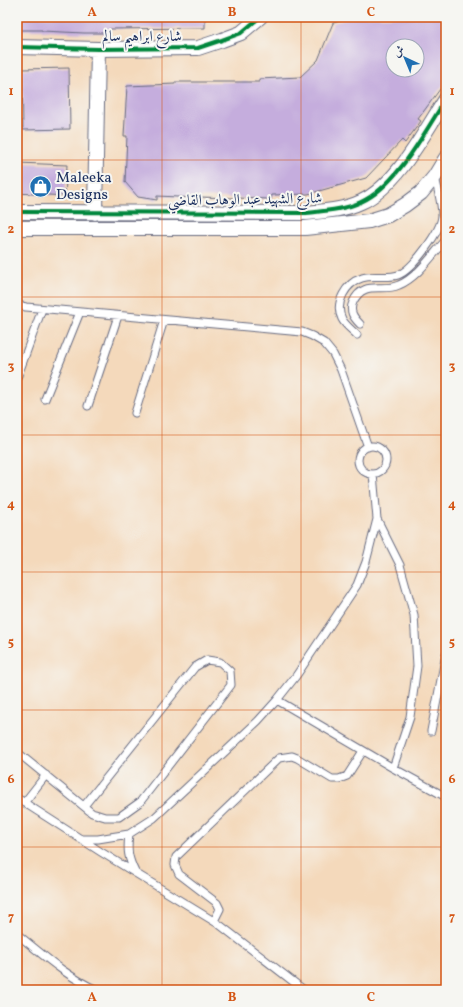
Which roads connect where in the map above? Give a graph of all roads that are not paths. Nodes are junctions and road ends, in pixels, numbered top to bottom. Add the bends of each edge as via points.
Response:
1 (260, 17) edge
2 (17, 47) edge
3 (98, 48) junction
4 (446, 99) edge
5 (446, 158) edge
6 (435, 176) junction
7 (17, 212) edge
8 (95, 213) junction
9 (17, 228) edge
10 (446, 240) edge
11 (17, 305) edge
12 (42, 309) junction
13 (80, 312) junction
14 (118, 316) junction
15 (164, 320) junction
16 (360, 324) dead end
17 (356, 335) dead end
18 (17, 378) edge
19 (45, 399) dead end
20 (88, 406) dead end
21 (135, 413) dead end
22 (368, 447) junction
23 (373, 474) junction
24 (377, 519) junction
25 (446, 654) edge
26 (277, 700) junction
27 (431, 730) dead end
28 (363, 751) junction
29 (17, 752) edge
30 (393, 768) junction
31 (46, 776) junction
32 (446, 797) edge
33 (17, 798) edge
34 (24, 803) junction
35 (84, 806) junction
36 (129, 834) junction
37 (82, 839) junction
38 (135, 872) junction
39 (214, 921) junction
40 (17, 934) edge
41 (97, 990) edge
42 (304, 990) edge

1 - 3 street, شارع ابراهيم سالم via 241,33 198,48
2 - 3 street, شارع ابراهيم سالم
3 - 8 street
4 - 8 street, شارع الشهيد عبد الوهاب القاضي via 394,176 374,195 360,203 306,213
5 - 6 street, شارع الشهيد عبد الوهاب القاضي
6 - 9 street, شارع الشهيد عبد الوهاب القاضي via 405,205 369,222 305,228
6 - 17 lane via 442,215 440,226 427,246 410,267 399,274 363,277 350,283 343,294 340,309 343,320
7 - 8 street, شارع الشهيد عبد الوهاب القاضي
10 - 16 lane via 413,277 399,286 370,287 361,291 351,306 352,313
11 - 12 lane
12 - 13 lane
12 - 18 lane
13 - 14 lane
13 - 19 lane
14 - 15 lane
14 - 20 lane
15 - 21 lane
15 - 22 lane via 302,332 324,343 341,370
22 - 23 lane via 360,453 358,463 364,472
22 - 23 lane via 378,448 385,460 382,469
23 - 24 lane
24 - 26 lane via 357,585
24 - 30 lane via 400,565 414,615 417,666 410,717
25 - 27 lane
26 - 28 lane
26 - 36 lane via 258,721 154,818
28 - 30 lane
28 - 39 lane via 347,776 339,779 332,779 292,756 279,758 176,857 175,865 179,874 217,903 220,909
29 - 31 lane
30 - 32 lane
31 - 34 lane
31 - 35 lane
33 - 34 lane
34 - 37 lane
35 - 35 lane via 92,814 105,817 119,816 140,802 231,685 230,671 220,662 207,660 195,667
36 - 37 lane
36 - 38 lane via 129,860
37 - 38 lane
38 - 39 lane
39 - 42 lane
40 - 41 lane via 60,969

